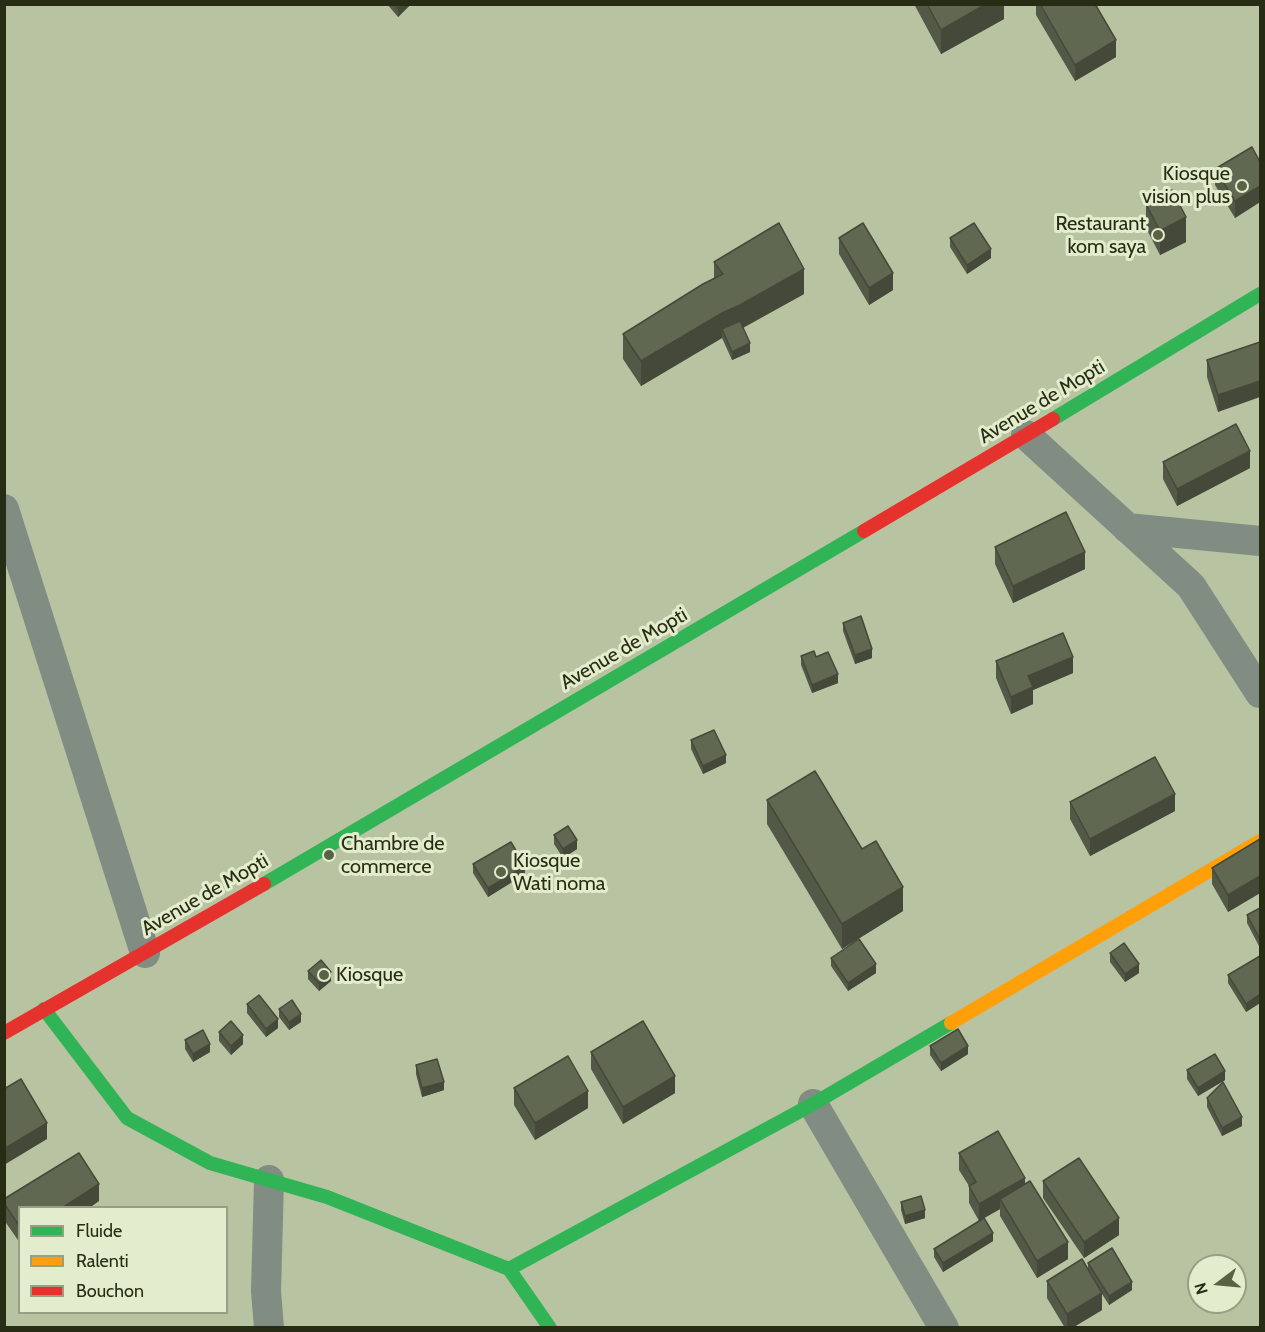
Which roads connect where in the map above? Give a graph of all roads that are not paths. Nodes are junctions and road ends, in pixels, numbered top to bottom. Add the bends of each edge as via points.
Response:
1 (1260, 294) edge
2 (1026, 435) junction
3 (4, 509) edge
4 (1127, 528) junction
5 (1260, 541) edge
6 (1260, 693) edge
7 (1260, 841) edge
8 (145, 953) junction
9 (44, 1009) junction
10 (4, 1033) edge
11 (813, 1104) junction
12 (269, 1180) junction
13 (509, 1269) junction
14 (269, 1328) edge
15 (550, 1328) edge
16 (944, 1328) edge

1 - 2 street, Avenue de Mopti
2 - 4 street
2 - 8 street, Avenue de Mopti
3 - 8 street
4 - 5 street
4 - 6 street via 1191,586
7 - 11 street
8 - 9 street, Avenue de Mopti
9 - 10 street, Avenue de Mopti
9 - 12 street via 127,1118 210,1163
11 - 13 street
11 - 16 street
12 - 13 street via 327,1197
12 - 14 street
13 - 15 street

